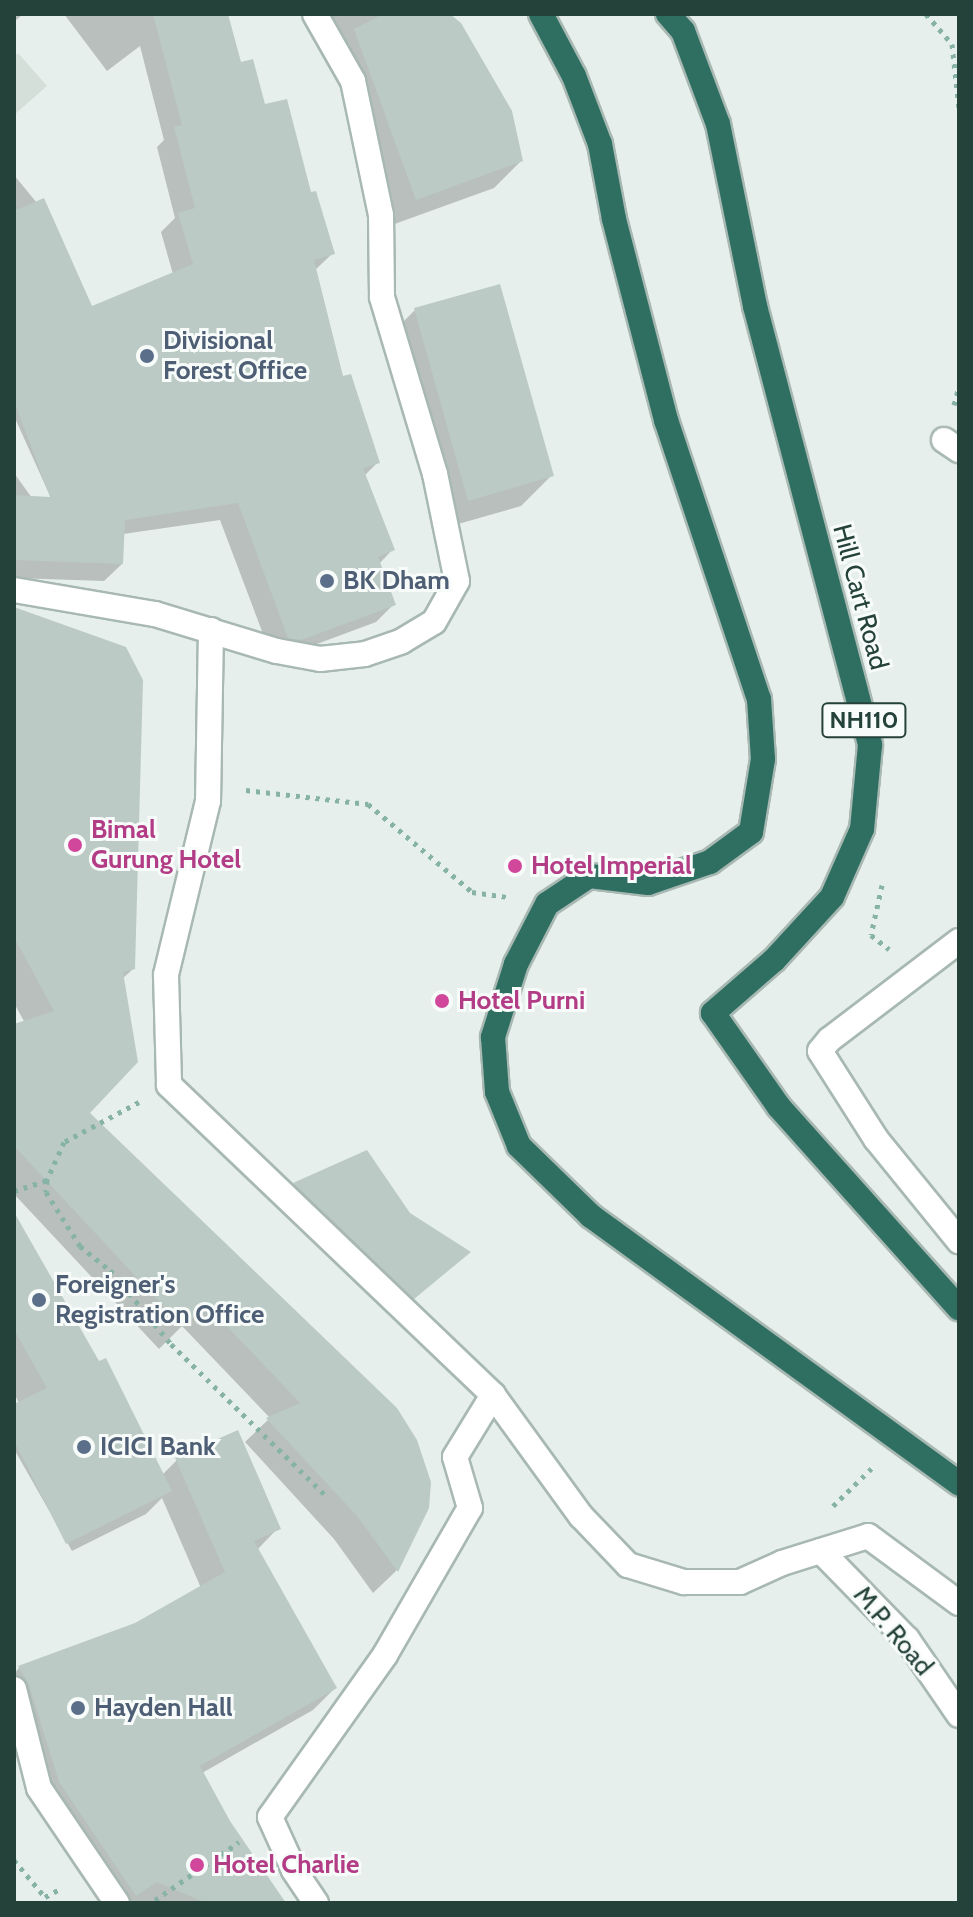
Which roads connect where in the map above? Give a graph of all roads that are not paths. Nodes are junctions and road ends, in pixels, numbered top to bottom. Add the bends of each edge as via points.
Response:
1 (315, 14) edge
2 (541, 14) edge
3 (668, 14) edge
4 (14, 590) edge
5 (211, 630) junction
6 (959, 941) edge
7 (959, 1241) edge
8 (959, 1308) edge
9 (493, 1395) junction
10 (959, 1483) edge
11 (821, 1551) junction
12 (959, 1603) edge
13 (14, 1689) edge
14 (959, 1715) edge
15 (117, 1903) edge
16 (316, 1903) edge

1 - 5 street via 353,81 381,215 382,297 435,474 457,581 434,622 365,654 320,659
2 - 10 highway via 574,76 600,144 666,420 759,699 763,759 751,832 710,862 648,883 589,876 547,904 516,964 493,1037 497,1092 519,1146 591,1216
3 - 8 highway, Hill Cart Road / NH110 via 683,31 718,124 755,306 870,745 862,829 832,897 774,960 713,1013 779,1107
4 - 5 street via 155,614
5 - 9 street via 209,786 166,975 169,1085
6 - 7 street via 820,1051 876,1139
9 - 11 street via 581,1516 628,1565 684,1582 740,1582
9 - 16 street via 455,1457 470,1508 385,1655 270,1817
11 - 12 street via 868,1536
11 - 14 street, M.P. Road via 907,1639
13 - 15 street via 39,1788

